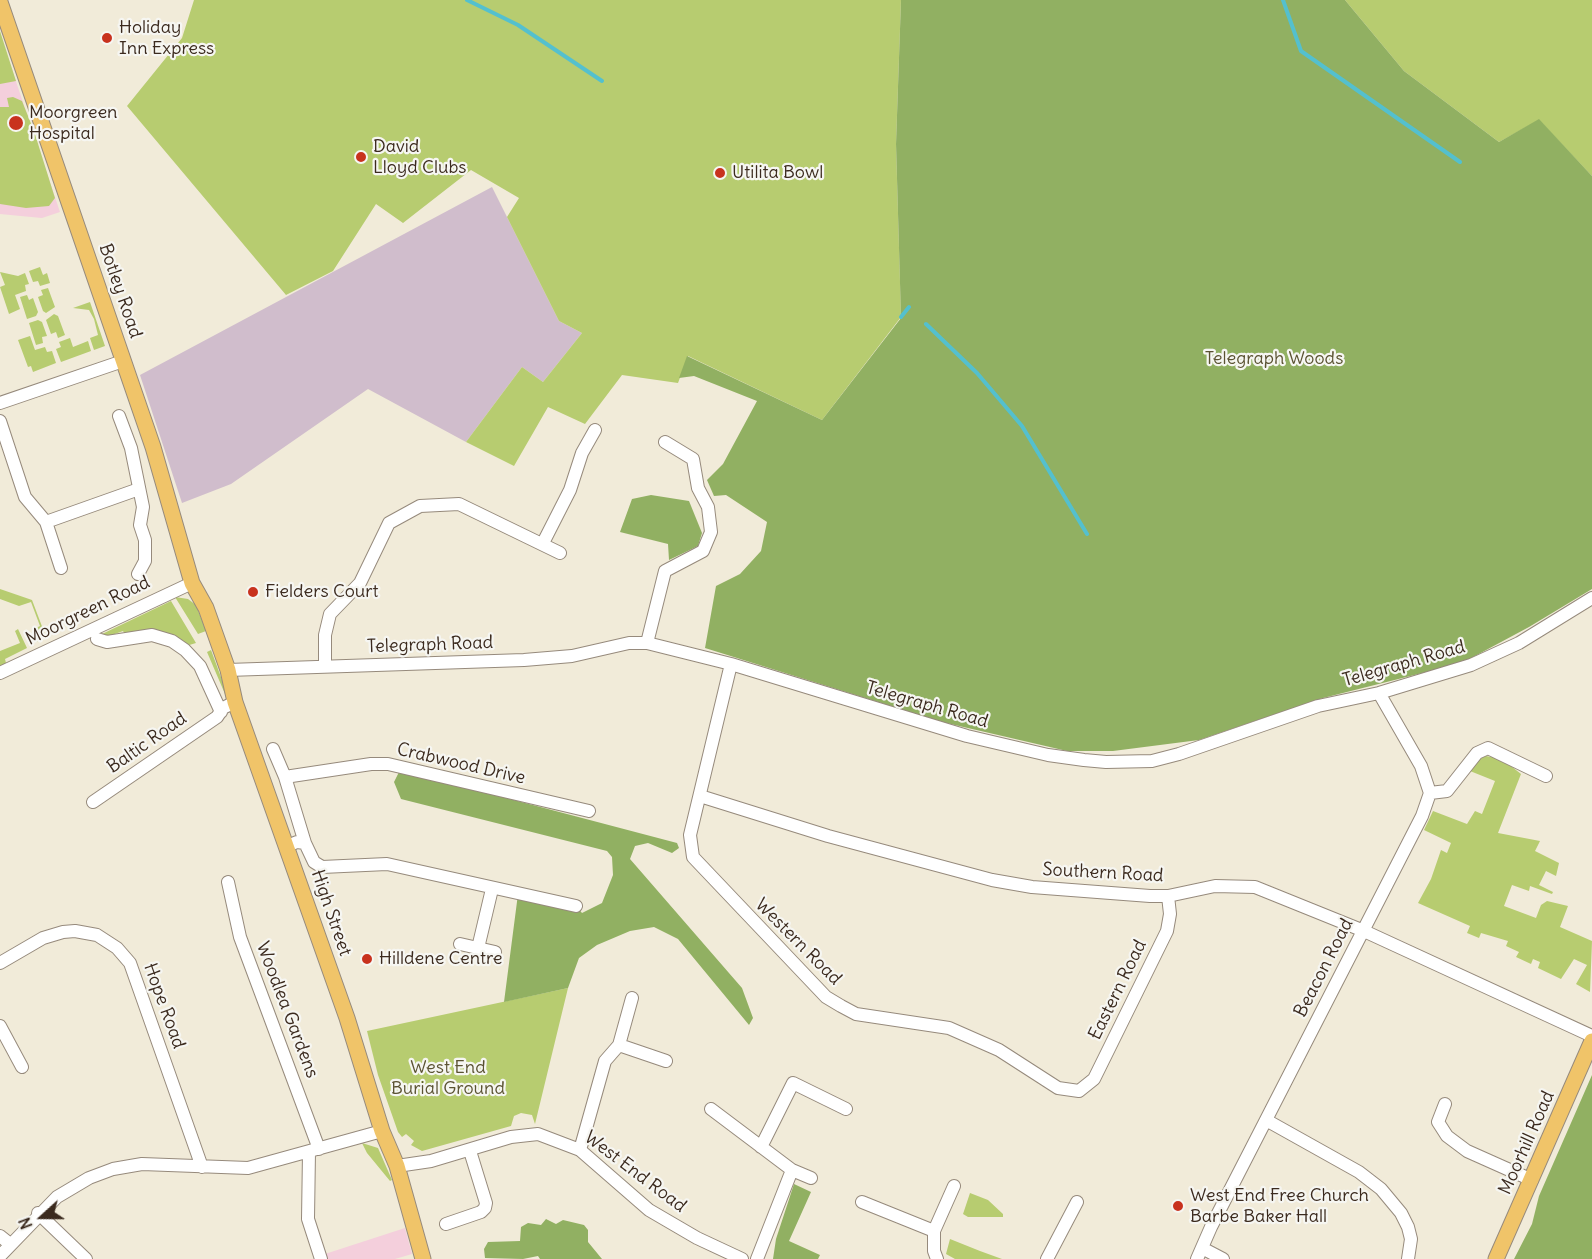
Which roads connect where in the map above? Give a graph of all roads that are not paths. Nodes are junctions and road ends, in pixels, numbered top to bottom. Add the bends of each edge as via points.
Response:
1 (3, 5) edge
2 (123, 361) junction
3 (0, 403) edge
4 (119, 416) dead end
5 (0, 421) edge
6 (595, 430) dead end
7 (665, 442) dead end
8 (139, 489) junction
9 (46, 522) junction
10 (543, 543) junction
11 (560, 553) dead end
12 (61, 568) dead end
13 (138, 574) dead end
14 (192, 583) junction
15 (1592, 598) edge
16 (97, 639) dead end
17 (647, 643) junction
18 (731, 664) junction
19 (325, 666) junction
20 (228, 670) junction
21 (0, 673) edge
22 (1379, 693) junction
23 (235, 702) junction
24 (221, 712) junction
25 (273, 749) dead end
26 (1546, 776) dead end
27 (285, 777) junction
28 (1430, 793) junction
29 (700, 796) junction
30 (93, 802) dead end
31 (590, 811) dead end
32 (305, 843) junction
33 (287, 846) junction
34 (228, 882) dead end
35 (492, 889) junction
36 (1168, 896) junction
37 (576, 906) dead end
38 (1364, 931) junction
39 (460, 944) dead end
40 (478, 948) junction
41 (495, 952) dead end
42 (0, 963) edge
43 (632, 998) dead end
44 (0, 1026) edge
45 (1592, 1036) edge
46 (1592, 1041) edge
47 (619, 1045) junction
48 (666, 1061) dead end
49 (22, 1067) dead end
50 (1079, 1091) joint
51 (1445, 1104) dead end
52 (711, 1109) dead end
53 (846, 1109) dead end
54 (1266, 1120) junction
55 (382, 1131) junction
56 (761, 1147) junction
57 (314, 1150) junction
58 (580, 1150) junction
59 (470, 1151) junction
60 (397, 1166) junction
61 (202, 1167) junction
62 (792, 1170) junction
63 (811, 1178) dead end
64 (1532, 1180) junction
65 (954, 1186) dead end
66 (862, 1202) dead end
67 (1077, 1202) dead end
68 (38, 1213) junction
69 (446, 1224) dead end
70 (934, 1232) junction
71 (0, 1236) edge
72 (10, 1244) junction
73 (1200, 1253) edge
74 (0, 1256) edge
75 (86, 1259) edge
76 (321, 1259) edge
77 (423, 1259) edge
78 (742, 1259) edge
79 (758, 1259) edge
80 (938, 1259) edge
81 (1047, 1259) edge
82 (1223, 1259) edge
83 (1408, 1259) edge
84 (1496, 1259) edge

1 - 2 main road, Botley Road
2 - 3 street
2 - 14 main road, Botley Road via 153,447
4 - 8 street via 131,448
5 - 9 street via 25,497
6 - 10 street
7 - 17 street via 693,459 698,488 708,507 711,532 703,551 665,571
8 - 9 street
8 - 13 street via 143,507 140,525 146,540 145,561
9 - 12 street
10 - 11 street
10 - 19 street via 459,504 420,506 389,523 360,584 330,614
14 - 20 main road, High Street via 206,608
14 - 21 street, Moorgreen Road
15 - 22 street, Telegraph Road via 1495,655
16 - 24 street via 107,642 152,635 172,641 200,666
17 - 18 street, Telegraph Road
17 - 19 street, Telegraph Road via 524,660
18 - 22 street, Telegraph Road via 967,736 1048,755 1106,762 1152,760 1179,754 1318,706
18 - 29 street, Western Road
19 - 20 street, Telegraph Road
20 - 23 main road, High Street
22 - 28 street via 1421,766
23 - 24 street, Baltic Road
23 - 33 main road, High Street
24 - 30 street, Baltic Road
25 - 27 street
26 - 28 street via 1488,748 1477,753 1447,791
27 - 31 street, Crabwood Drive via 380,763
27 - 32 street
28 - 38 street, Beacon Road
29 - 36 street, Southern Road via 828,836 992,880 1032,887
29 - 50 street, Western Road via 690,835 693,857 825,997 856,1014 949,1028 999,1050 1058,1088
32 - 33 street
32 - 35 street via 314,862 322,867 387,864
33 - 55 main road, High Street
34 - 57 street, Woodlea Gardens via 235,938
35 - 37 street
35 - 40 street
36 - 38 street, Southern Road via 1215,886 1255,887
36 - 50 street, Eastern Road via 1167,931 1094,1079
38 - 45 street, Southern Road
38 - 54 street, Beacon Road
39 - 40 street
40 - 41 street
42 - 61 street, Hope Road via 43,938 63,932 97,935 117,948 130,963
43 - 47 street
44 - 49 street
46 - 64 main road, Moorhill Road
47 - 48 street
47 - 58 street via 605,1062
51 - 64 street via 1438,1122 1447,1137 1467,1151
52 - 56 street
53 - 56 street via 793,1083
54 - 73 street, Beacon Road
54 - 83 street via 1359,1172 1381,1189 1408,1227
55 - 57 street
55 - 60 main road, High Street
56 - 62 street
57 - 61 street via 248,1168
57 - 76 street via 308,1218
58 - 59 street, West End Road via 538,1134 511,1137
58 - 78 street, West End Road via 649,1210
59 - 60 street, West End Road
59 - 69 street via 485,1208
60 - 77 main road, High Street
61 - 68 street via 142,1164 115,1168 71,1187
62 - 63 street
62 - 79 street
64 - 84 main road, Moorhill Road
65 - 70 street
66 - 70 street
67 - 81 street
68 - 72 street
68 - 75 street
70 - 80 street
71 - 72 street
72 - 74 street
73 - 82 street

